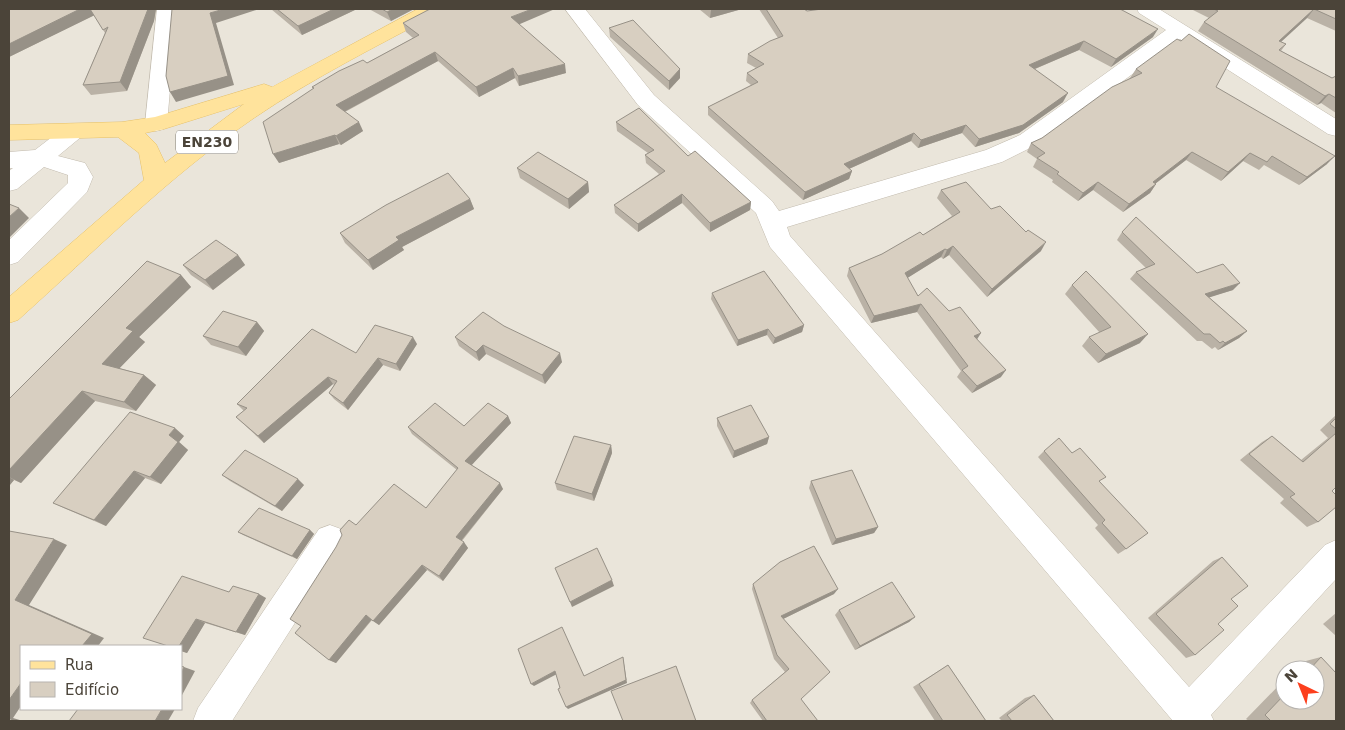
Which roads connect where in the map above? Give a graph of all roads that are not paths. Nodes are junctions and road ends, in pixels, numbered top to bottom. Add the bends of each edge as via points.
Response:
1 (167, 9) edge
2 (432, 9) edge
3 (575, 9) edge
4 (1146, 9) edge
5 (1179, 30) junction
6 (303, 78) junction
7 (156, 124) junction
8 (122, 129) junction
9 (1336, 130) edge
10 (9, 132) edge
11 (73, 132) junction
12 (39, 158) junction
13 (9, 160) edge
14 (9, 183) edge
15 (156, 183) junction
16 (773, 222) junction
17 (9, 255) edge
18 (9, 312) edge
19 (330, 540) dead end
20 (1336, 556) edge
21 (1192, 718) edge
22 (211, 721) edge

1 - 7 street
2 - 6 main road, EN230
3 - 16 street via 646,100 764,207
4 - 5 street
5 - 9 street
5 - 16 street via 1028,140 994,156
6 - 7 main road
6 - 15 main road, EN230 via 223,129
7 - 8 main road
8 - 11 main road
8 - 15 main road via 143,142 154,158
10 - 11 main road
11 - 12 street
12 - 13 street
12 - 14 street
12 - 17 street via 77,170 81,177 79,186
15 - 18 main road, EN230
16 - 21 street via 779,240
19 - 22 street
20 - 21 street

